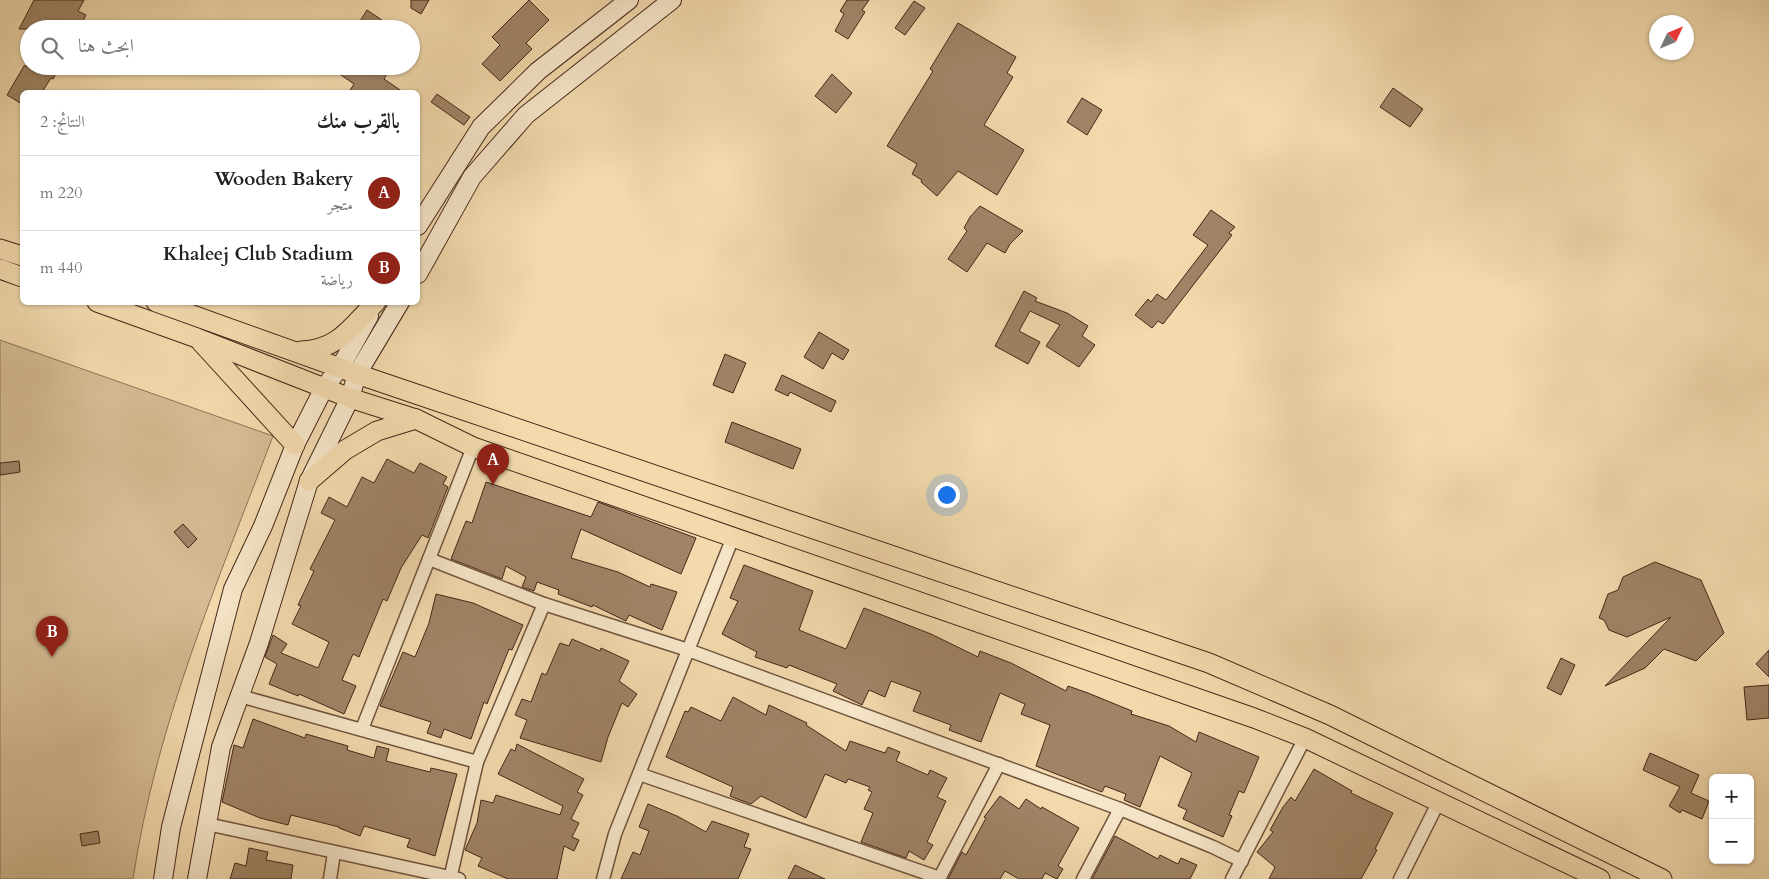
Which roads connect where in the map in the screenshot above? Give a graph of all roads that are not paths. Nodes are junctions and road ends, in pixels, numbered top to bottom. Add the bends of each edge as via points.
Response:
1 (630, 0) edge
2 (672, 0) edge
3 (420, 223) edge
4 (0, 249) edge
5 (20, 255) edge
6 (0, 269) edge
7 (420, 270) edge
8 (20, 275) edge
9 (105, 305) edge
10 (164, 305) edge
11 (374, 305) edge
12 (376, 305) edge
13 (398, 305) edge
14 (197, 338) junction
15 (297, 352) junction
16 (349, 370) junction
17 (324, 388) junction
18 (350, 398) junction
19 (416, 419) junction
20 (295, 444) junction
21 (473, 447) junction
22 (309, 480) junction
23 (733, 537) junction
24 (429, 559) junction
25 (544, 604) junction
26 (688, 650) junction
27 (240, 696) junction
28 (362, 730) junction
29 (1305, 738) junction
30 (477, 762) junction
31 (999, 764) junction
32 (639, 774) junction
33 (1438, 803) junction
34 (1120, 810) junction
35 (207, 824) junction
36 (334, 853) junction
37 (1242, 861) junction
38 (453, 878) edge
39 (939, 878) edge
40 (163, 879) edge
41 (198, 879) edge
42 (330, 879) edge
43 (603, 879) edge
44 (1083, 879) edge
45 (1232, 879) edge
46 (1400, 879) edge
47 (1600, 879) edge
48 (1662, 879) edge

1 - 3 street via 538,71 481,127
2 - 7 street via 526,115 472,177
4 - 5 main road
6 - 8 main road
9 - 14 main road
10 - 15 main road
11 - 15 main road via 334,344
12 - 16 street
13 - 16 street
14 - 17 main road
14 - 20 main road
15 - 16 main road
16 - 17 street
16 - 18 street
16 - 48 main road via 1208,663 1330,715
17 - 18 main road
17 - 20 street
18 - 19 main road
18 - 22 street
19 - 21 main road
19 - 22 main road via 376,430 345,450
20 - 40 street via 263,526 233,589 171,827
21 - 23 main road
21 - 24 street
22 - 27 street
23 - 26 street
23 - 29 main road
24 - 25 street
24 - 28 street
25 - 26 street
25 - 30 street
26 - 31 street
26 - 32 street
27 - 28 street
27 - 35 street via 221,747
28 - 30 street
29 - 33 main road
29 - 37 street
30 - 38 street
31 - 34 street
31 - 39 street
32 - 39 street
32 - 43 street via 615,834
33 - 46 street
33 - 47 main road
34 - 37 street
34 - 44 street
35 - 36 street
35 - 41 street
36 - 38 street
36 - 42 street
37 - 45 street

